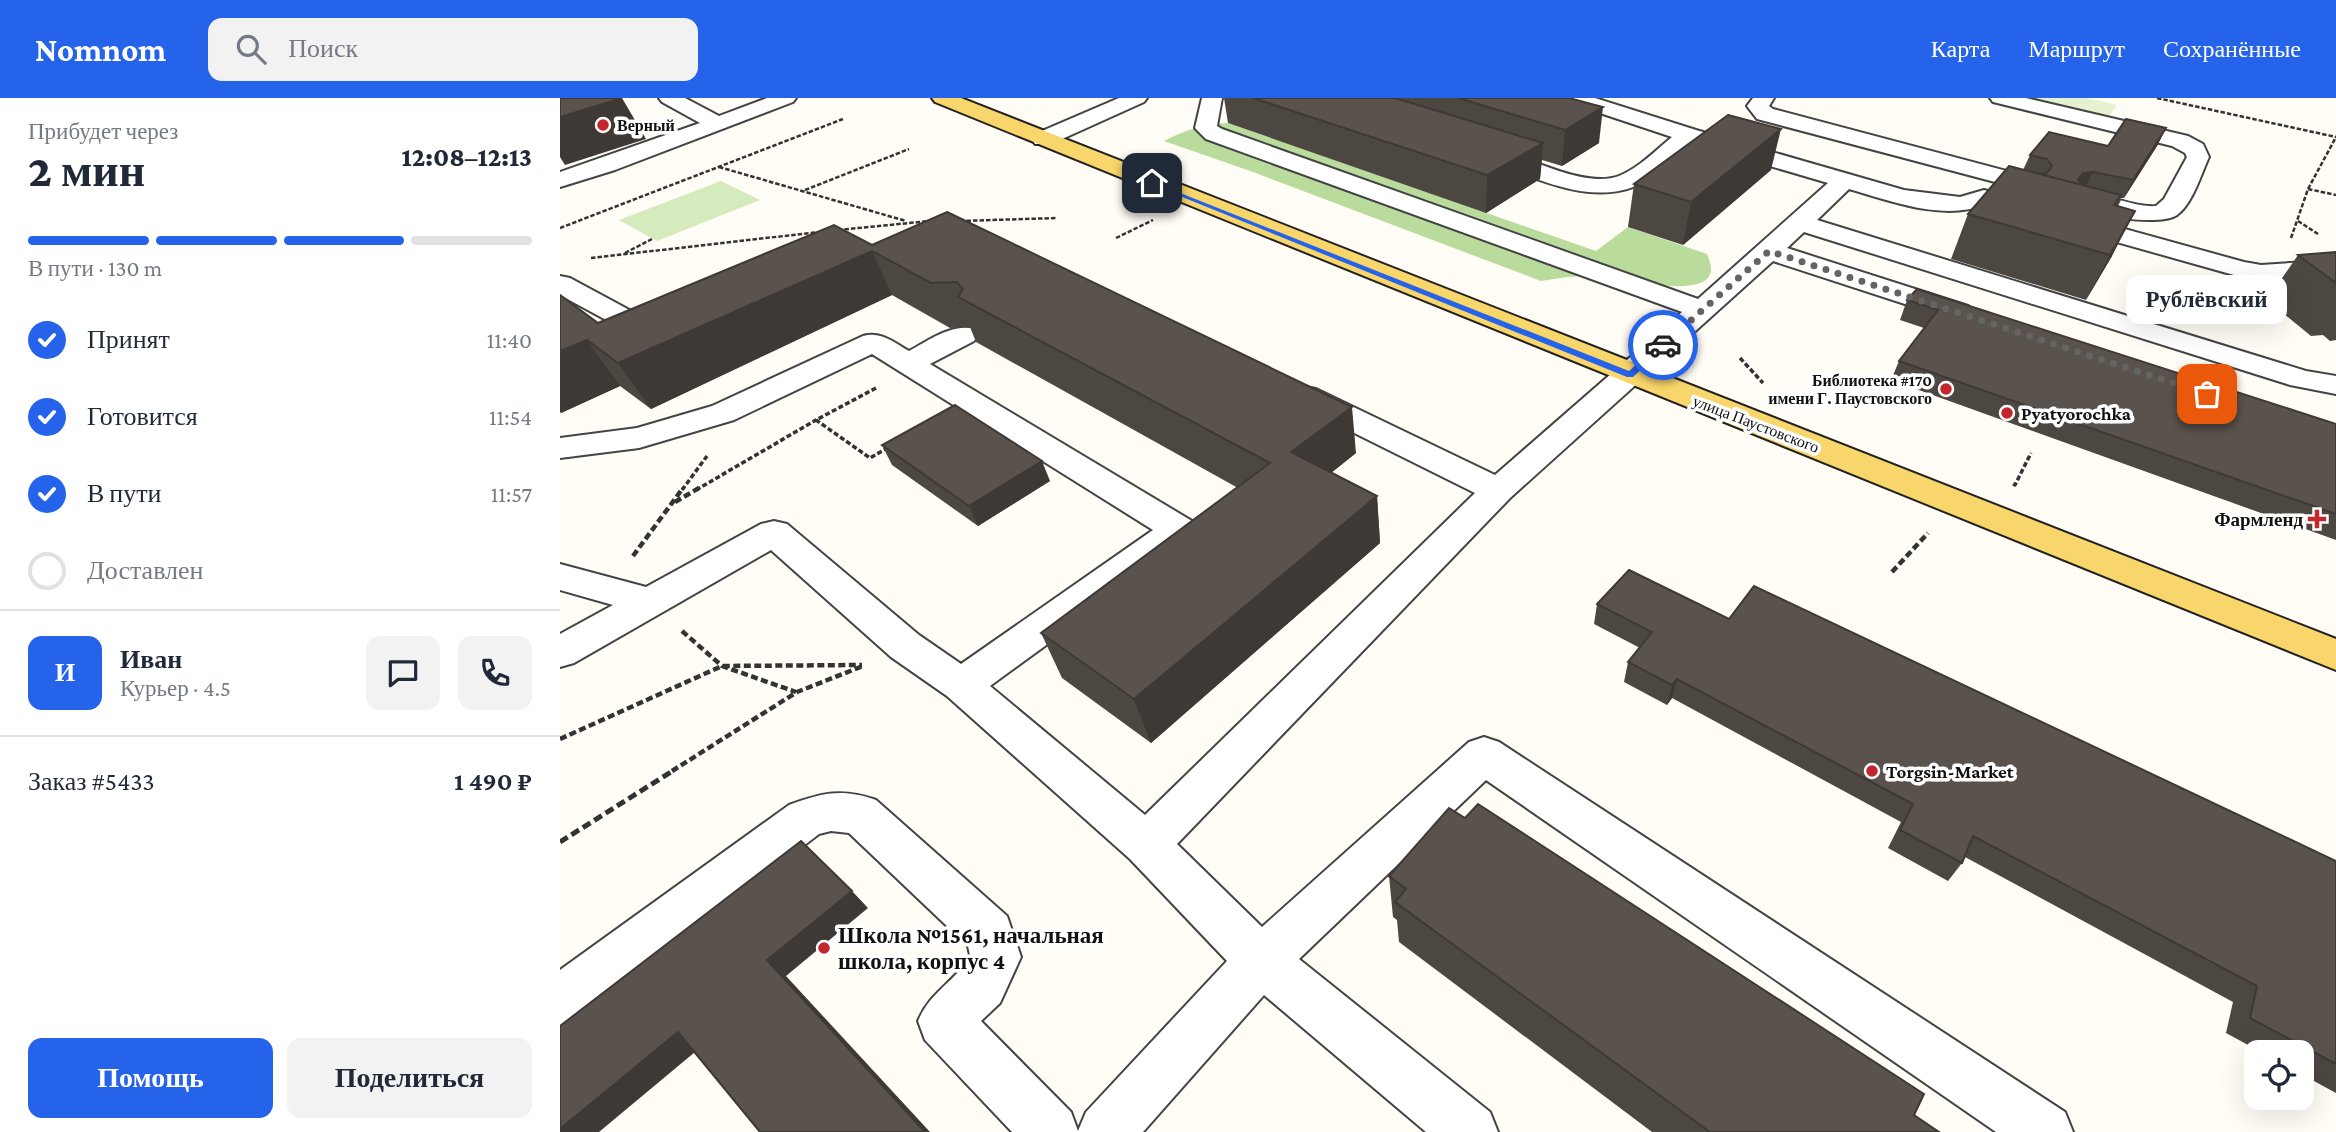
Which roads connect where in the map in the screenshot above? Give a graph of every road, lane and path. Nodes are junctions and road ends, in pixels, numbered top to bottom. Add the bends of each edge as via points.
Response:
1 (669, 98) edge
2 (786, 98) edge
3 (942, 98) edge
4 (1137, 98) edge
5 (1212, 98) edge
6 (1574, 98) edge
7 (1764, 98) edge
8 (2000, 98) edge
9 (2157, 98) edge
10 (843, 119) dead end
11 (717, 123) junction
12 (1688, 135) junction
13 (2336, 137) edge
14 (1043, 138) junction
15 (1468, 146) edge
16 (909, 149) dead end
17 (719, 167) junction
18 (2002, 177) junction
19 (560, 180) edge
20 (1844, 181) junction
21 (2308, 189) junction
22 (804, 191) junction
23 (2328, 193) junction
24 (2336, 195) edge
25 (1984, 197) junction
26 (2336, 201) edge
27 (1057, 218) dead end
28 (936, 221) edge
29 (950, 221) edge
30 (910, 222) junction
31 (1799, 222) junction
32 (560, 228) edge
33 (920, 228) edge
34 (652, 239) dead end
35 (2290, 242) dead end
36 (1769, 251) junction
37 (622, 255) junction
38 (585, 259) dead end
39 (2336, 268) edge
40 (560, 284) edge
41 (694, 310) edge
42 (1702, 310) junction
43 (1980, 320) edge
44 (964, 335) edge
45 (910, 366) junction
46 (1630, 375) junction
47 (2336, 385) edge
48 (1287, 387) edge
49 (746, 402) junction
50 (816, 420) junction
51 (892, 445) edge
52 (560, 448) edge
53 (1498, 490) junction
54 (671, 504) junction
55 (1930, 530) dead end
56 (1892, 572) dead end
57 (560, 577) edge
58 (608, 590) junction
59 (648, 601) junction
60 (560, 652) edge
61 (2336, 655) edge
62 (722, 666) junction
63 (961, 685) junction
64 (797, 692) junction
65 (560, 739) edge
66 (560, 842) edge
67 (1146, 844) junction
68 (1261, 961) junction
69 (560, 1001) edge
70 (1051, 1132) edge
71 (1106, 1132) edge
72 (1470, 1132) edge
73 (2045, 1132) edge

1 - 11 lane
2 - 11 lane
3 - 14 main road, улица Паустовского
4 - 14 lane
5 - 42 lane via 1209,132 1288,152
6 - 12 lane
7 - 18 lane via 1758,106 1765,114
8 - 18 lane via 2180,141 2195,149 2198,157 2169,209 2159,213 2123,209
9 - 13 path
10 - 17 path
11 - 19 lane
12 - 15 lane via 1627,182 1607,186 1586,184
12 - 20 lane
13 - 21 path
14 - 46 main road, улица Паустовского
16 - 22 path
17 - 22 path
17 - 32 path
18 - 25 lane
20 - 25 lane via 1902,197 1962,205
20 - 31 lane
21 - 23 path
21 - 35 path
22 - 30 path
23 - 24 path
23 - 26 path
25 - 39 lane via 2241,269 2261,273
27 - 29 path
28 - 30 path
30 - 33 path
30 - 37 path
31 - 36 lane
31 - 47 lane via 2301,379
34 - 37 path
36 - 42 lane
36 - 43 lane
37 - 38 path
40 - 41 lane via 644,329
42 - 46 lane
44 - 45 lane
45 - 49 lane via 873,342
45 - 50 path
45 - 63 lane via 1179,530
46 - 53 lane
46 - 61 main road, улица Паустовского
48 - 53 lane
49 - 52 lane via 639,438
49 - 54 path
50 - 51 path via 870,458
50 - 54 path
53 - 67 lane
54 - 58 path
55 - 56 path
57 - 58 lane
58 - 59 lane
59 - 60 lane
59 - 62 path
59 - 63 lane via 774,533 905,646
62 - 64 path
62 - 64 path via 866,665
62 - 65 path
63 - 67 lane
64 - 66 path
67 - 68 lane
68 - 71 lane
68 - 72 lane
68 - 73 lane via 1484,755
69 - 70 lane via 805,819 831,811 860,814 990,933 996,957 982,985 944,1021

